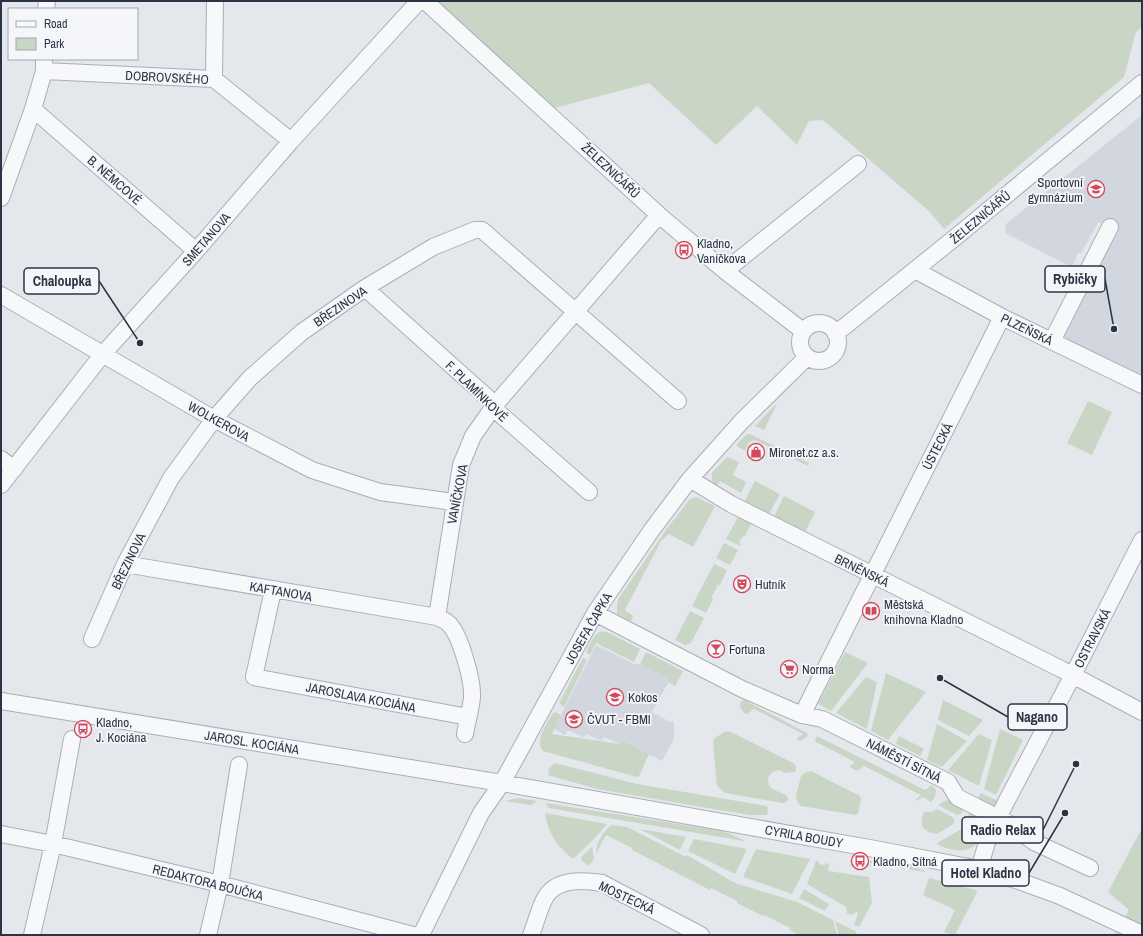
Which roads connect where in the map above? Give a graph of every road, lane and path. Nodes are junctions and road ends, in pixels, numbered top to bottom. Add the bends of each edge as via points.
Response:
1 (216, 1) edge
2 (418, 1) edge
3 (425, 1) edge
4 (44, 65) edge
5 (214, 79) junction
6 (1142, 83) edge
7 (34, 109) junction
8 (291, 141) junction
9 (858, 164) dead end
10 (1, 198) edge
11 (659, 215) junction
12 (1110, 227) dead end
13 (196, 251) junction
14 (915, 270) junction
15 (725, 271) junction
16 (365, 288) junction
17 (1, 295) edge
18 (576, 312) junction
19 (1002, 317) junction
20 (803, 332) junction
21 (835, 332) junction
22 (1052, 341) junction
23 (102, 355) junction
24 (807, 357) junction
25 (1142, 385) edge
26 (678, 401) dead end
27 (494, 406) junction
28 (214, 419) junction
29 (1, 459) edge
30 (14, 469) junction
31 (690, 479) junction
32 (1, 485) edge
33 (589, 492) dead end
34 (454, 502) junction
35 (1142, 540) edge
36 (125, 564) junction
37 (872, 574) junction
38 (273, 590) junction
39 (595, 613) junction
40 (437, 617) junction
41 (92, 639) dead end
42 (1073, 675) junction
43 (1, 701) edge
44 (1142, 712) edge
45 (802, 715) junction
46 (468, 717) junction
47 (464, 734) dead end
48 (72, 738) dead end
49 (239, 765) dead end
50 (502, 783) junction
51 (998, 818) junction
52 (1, 834) edge
53 (53, 844) junction
54 (1090, 868) dead end
55 (979, 869) junction
56 (220, 884) junction
57 (1135, 930) edge
58 (32, 935) edge
59 (208, 935) edge
60 (413, 935) edge
61 (421, 935) edge
62 (531, 935) edge
63 (701, 935) edge

1 - 5 street
2 - 8 street, SMETANOVA
3 - 11 street, ŽELEZNIČÁŘŮ
4 - 5 street, DOBROVSKÉHO
4 - 7 street
5 - 8 street, DOBROVSKÉHO
6 - 14 street, ŽELEZNIČÁŘŮ
7 - 10 street
7 - 13 street, B. NĚMCOVÉ
8 - 13 street, SMETANOVA
9 - 15 street
11 - 15 street, ŽELEZNIČÁŘŮ
11 - 18 street, VANÍČKOVA
12 - 22 street
13 - 23 street, SMETANOVA
14 - 19 street, PLZEŇSKÁ
14 - 21 street, ŽELEZNIČÁŘŮ
15 - 20 street, ŽELEZNIČÁŘŮ
16 - 18 street, BŘEZINOVA via 433,248 475,230 482,230
16 - 27 street, F. PLAMÍNKOVÉ
16 - 28 street, BŘEZINOVA via 302,332 250,378
17 - 23 street, WOLKEROVA
18 - 26 street, BŘEZINOVA
18 - 27 street, VANÍČKOVA
19 - 22 street, PLZEŇSKÁ
19 - 37 street, ÚSTECKÁ
20 - 21 street via 818,323 828,325
20 - 24 street via 800,346
21 - 24 street via 838,346 830,358 820,361
22 - 25 street, PLZEŇSKÁ
23 - 28 street, WOLKEROVA
23 - 30 street, SMETANOVA
24 - 31 street, JOSEFA ČAPKA via 741,422
27 - 33 street, F. PLAMÍNKOVÉ
27 - 34 street, VANÍČKOVA via 472,436 461,465
28 - 34 street, WOLKEROVA via 312,470 380,492
28 - 36 street, BŘEZINOVA via 171,478
29 - 30 street
30 - 32 street, SMETANOVA
31 - 37 street, BRNĚNSKÁ via 731,504
31 - 39 street, JOSEFA ČAPKA
34 - 40 street, VANÍČKOVA
35 - 42 street, OSTRAVSKÁ
36 - 38 street, KAFTANOVA
36 - 41 street, BŘEZINOVA
37 - 42 street, BRNĚNSKÁ
37 - 45 street
38 - 40 street, KAFTANOVA
38 - 46 street, JAROSLAVA KOCIÁNA via 254,677
39 - 45 street, NÁMĚSTÍ SÍTNÁ via 662,644 742,689
39 - 50 street, JOSEFA ČAPKA
40 - 46 street via 454,629 462,648 472,684
42 - 44 street, BRNĚNSKÁ
42 - 51 street, OSTRAVSKÁ
43 - 50 street, JAROSL. KOCIÁNA
45 - 51 street, NÁMĚSTÍ SÍTNÁ via 822,719 948,782 957,797
46 - 47 street
48 - 53 street
49 - 56 street
50 - 55 street, CYRILA BOUDY
50 - 61 street, JOSEFA ČAPKA via 481,813
51 - 54 street, NÁMĚSTÍ SÍTNÁ via 1034,842
51 - 55 street via 988,839
52 - 53 street, REDAKTORA BOUČKA
53 - 56 street, REDAKTORA BOUČKA
53 - 58 street
55 - 57 street, CYRILA BOUDY via 1060,896
56 - 59 street
56 - 60 street, REDAKTORA BOUČKA
62 - 63 street, MOSTECKÁ via 551,890 586,880 602,883

